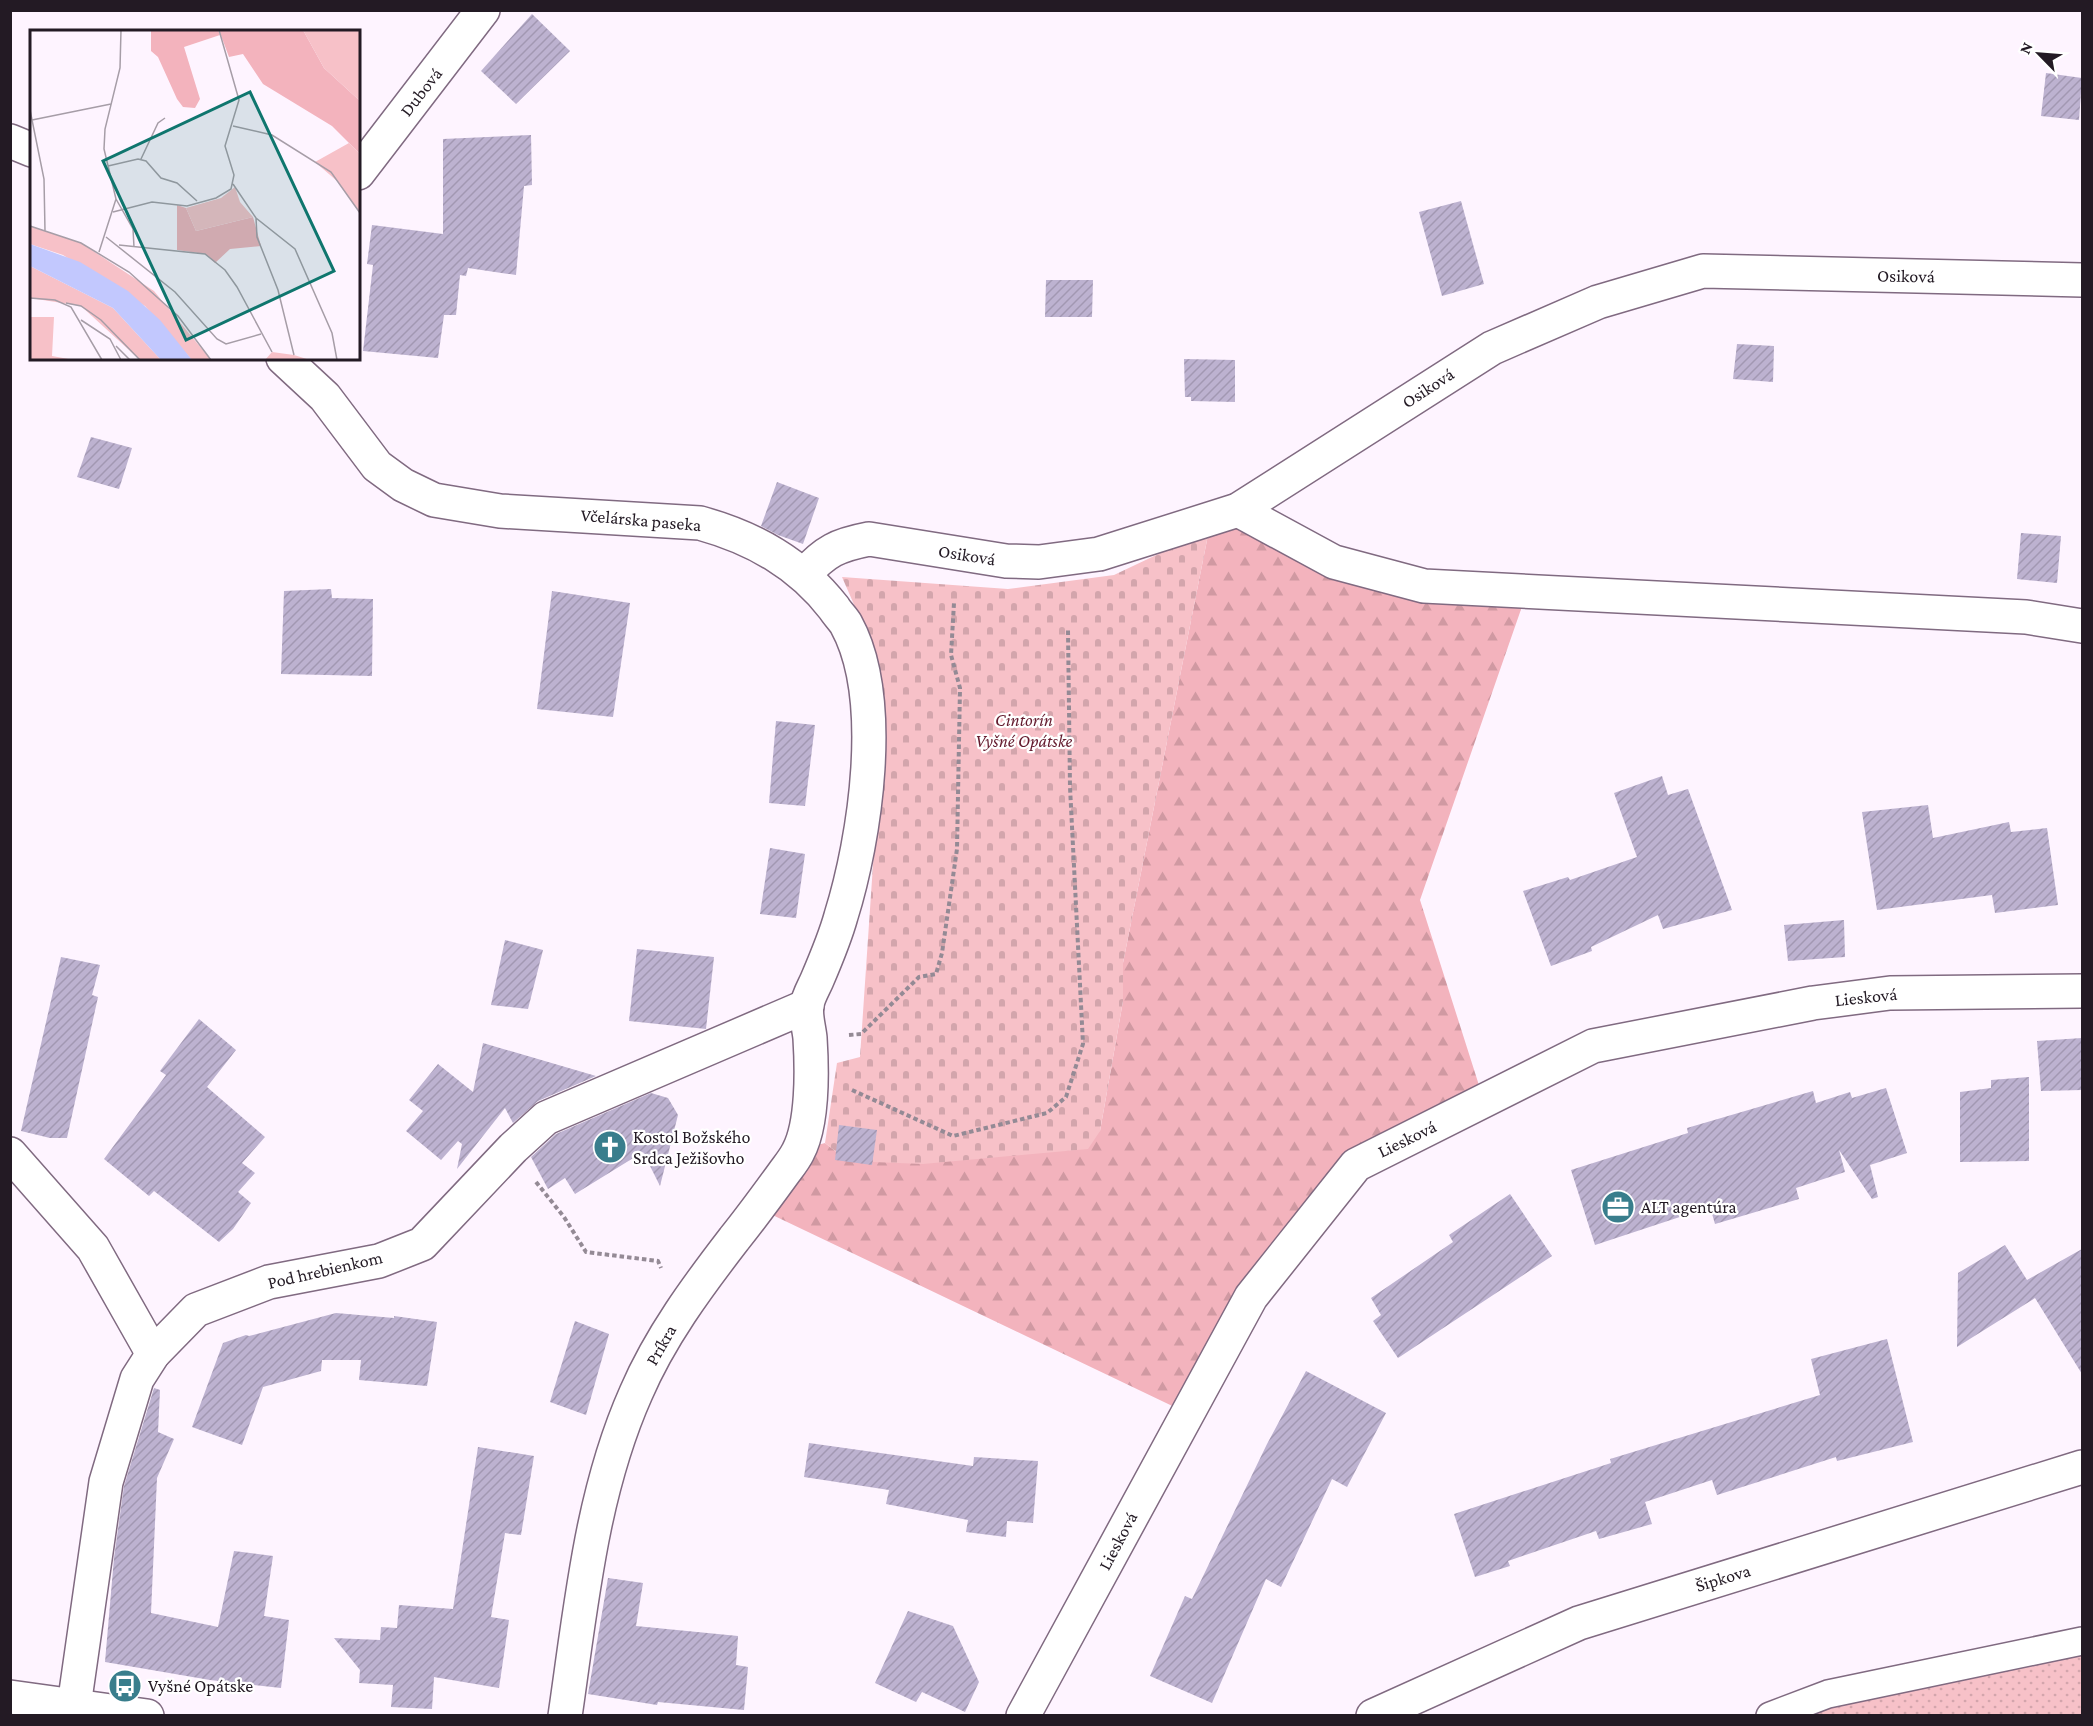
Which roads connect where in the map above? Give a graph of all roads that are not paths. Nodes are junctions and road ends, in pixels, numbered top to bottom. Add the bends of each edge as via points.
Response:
1 (483, 10) edge
2 (10, 141) edge
3 (30, 149) edge
4 (360, 170) edge
5 (2082, 280) edge
6 (285, 360) edge
7 (1238, 510) junction
8 (804, 574) junction
9 (2082, 626) edge
10 (2082, 991) edge
11 (807, 1006) junction
12 (10, 1154) edge
13 (153, 1354) junction
14 (2082, 1467) edge
15 (2082, 1641) edge
16 (10, 1697) edge
17 (74, 1706) junction
18 (147, 1716) edge
19 (565, 1716) edge
20 (1023, 1716) edge
21 (1373, 1716) edge
22 (1770, 1716) edge

1 - 4 street, Dubová
2 - 3 street
5 - 7 street, Osiková via 1703,271 1598,302 1492,348
6 - 8 street, Včelárska paseka via 325,397 377,466 403,485 435,500 500,511 700,523 752,542
7 - 8 street, Osiková via 1099,554 1039,562 1006,561 869,539 828,550
7 - 9 street via 1334,562 1424,586 2026,617
8 - 11 street, Včelárska paseka via 846,625 865,682 868,721 865,803 859,843 841,918
10 - 20 street, Liesková via 1890,993 1813,1003 1593,1046 1356,1165 1251,1297
11 - 13 street, Pod hrebienkom via 546,1118 422,1244 379,1261 268,1282 196,1310
11 - 19 street, Príkra via 811,1081 799,1150 659,1347 619,1436 592,1538
12 - 13 street via 93,1248
13 - 17 street, Pod hrebienkom via 137,1378 106,1482
14 - 21 street, Šipkova via 1579,1623
15 - 22 lane via 1828,1694
16 - 17 street
17 - 18 street

